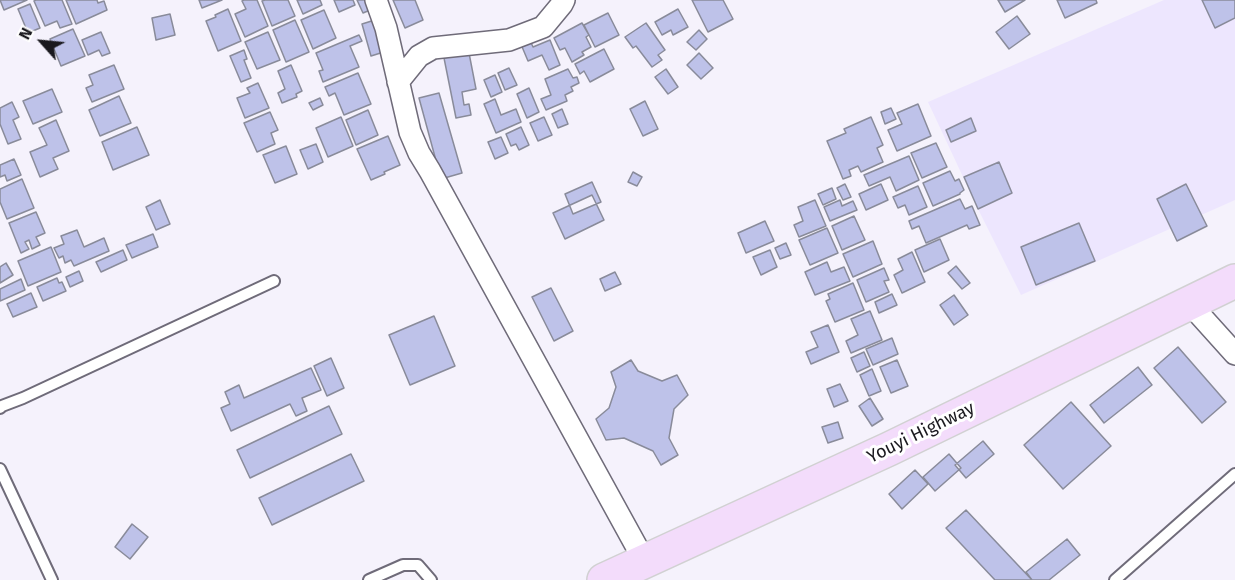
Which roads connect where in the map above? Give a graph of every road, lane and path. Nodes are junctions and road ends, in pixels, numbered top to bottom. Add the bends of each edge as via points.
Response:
1 (376, 0) edge
2 (564, 0) edge
3 (398, 82) junction
4 (274, 281) dead end
5 (1235, 281) edge
6 (1191, 303) junction
7 (1235, 354) edge
8 (0, 408) edge
9 (0, 469) edge
10 (1235, 474) edge
11 (645, 562) junction
12 (52, 580) edge
13 (369, 580) edge
14 (431, 580) edge
15 (604, 580) edge
16 (1115, 580) edge

1 - 3 street
2 - 3 street via 543,27 521,36 433,48 419,56
3 - 11 street via 418,153
4 - 8 lane
5 - 6 main road, Youyi Highway
6 - 7 street
6 - 11 main road, Youyi Highway
9 - 12 lane
10 - 16 lane
11 - 15 main road, Youyi Highway
13 - 14 lane via 402,565 418,565

